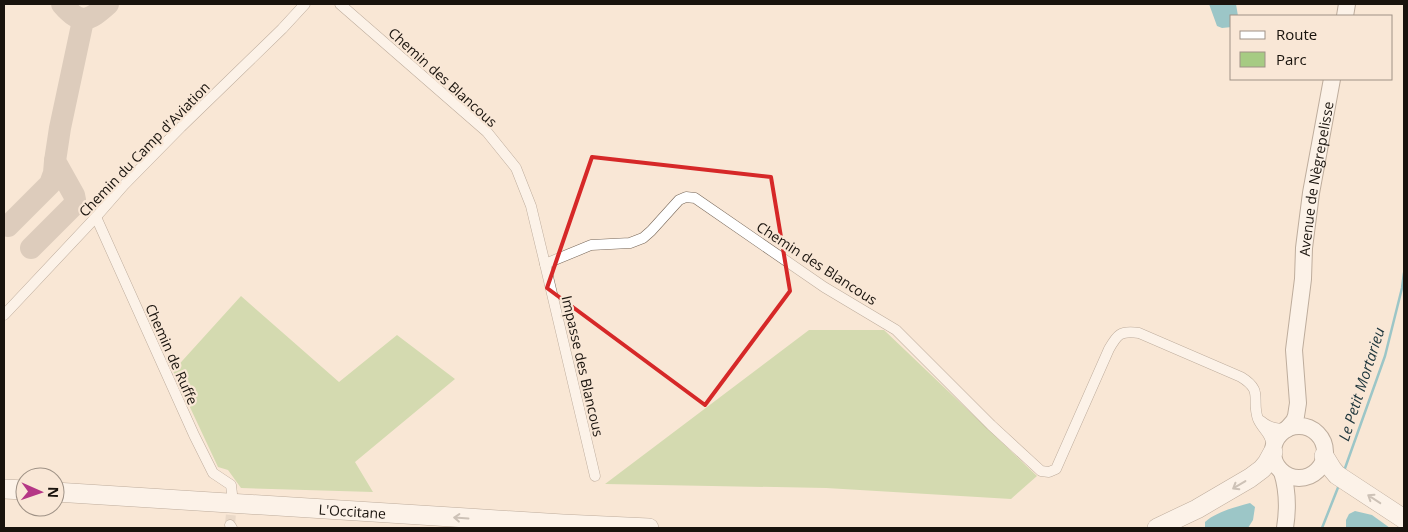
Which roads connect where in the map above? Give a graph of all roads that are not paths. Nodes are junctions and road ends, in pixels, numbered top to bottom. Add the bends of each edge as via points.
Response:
1 (305, 4) edge
2 (340, 4) edge
3 (1332, 80) edge
4 (96, 217) junction
5 (545, 264) junction
6 (1303, 279) junction
7 (4, 315) edge
8 (1258, 419) junction
9 (1287, 429) junction
10 (1314, 431) junction
11 (1273, 450) junction
12 (1324, 456) junction
13 (1282, 472) junction
14 (595, 476) dead end
15 (1306, 477) junction
16 (65, 493) edge
17 (232, 494) tunnel mouth
18 (65, 505) edge
19 (1404, 519) edge
20 (421, 528) edge
21 (649, 528) edge
22 (1158, 528) edge
23 (1285, 528) edge

1 - 4 street, Chemin du Camp d'Aviation via 130,178
2 - 5 street, Chemin des Blancous via 487,132 516,168 531,206
3 - 6 main road, Avenue de Nègrepelisse via 1310,193
4 - 7 street, Chemin du Camp d'Aviation
4 - 17 street, Chemin de Ruffe via 194,435 213,473 231,486
5 - 8 street, Chemin des Blancous via 591,245 630,243 643,238 679,200 695,198 824,287 896,330 991,425 1046,473 1056,469 1109,349 1117,336 1125,332 1138,333 1250,382 1255,390
5 - 14 street, Impasse des Blancous
6 - 9 main road, Avenue de Nègrepelisse via 1294,350 1297,409 1294,421
6 - 10 main road, Avenue de Nègrepelisse via 1308,412
8 - 9 street via 1268,427
8 - 11 street, Chemin des Blancous via 1270,438
9 - 10 main road via 1301,426
9 - 11 main road via 1276,440
10 - 12 main road via 1322,442
11 - 13 main road
11 -> 22 highway via 1262,470
12 - 15 main road via 1318,469
19 -> 12 highway via 1337,475
13 - 15 main road via 1298,478
13 - 23 main road via 1287,492
15 - 23 main road
21 -> 16 highway, L'Occitane
18 - 20 highway, L'Occitane

